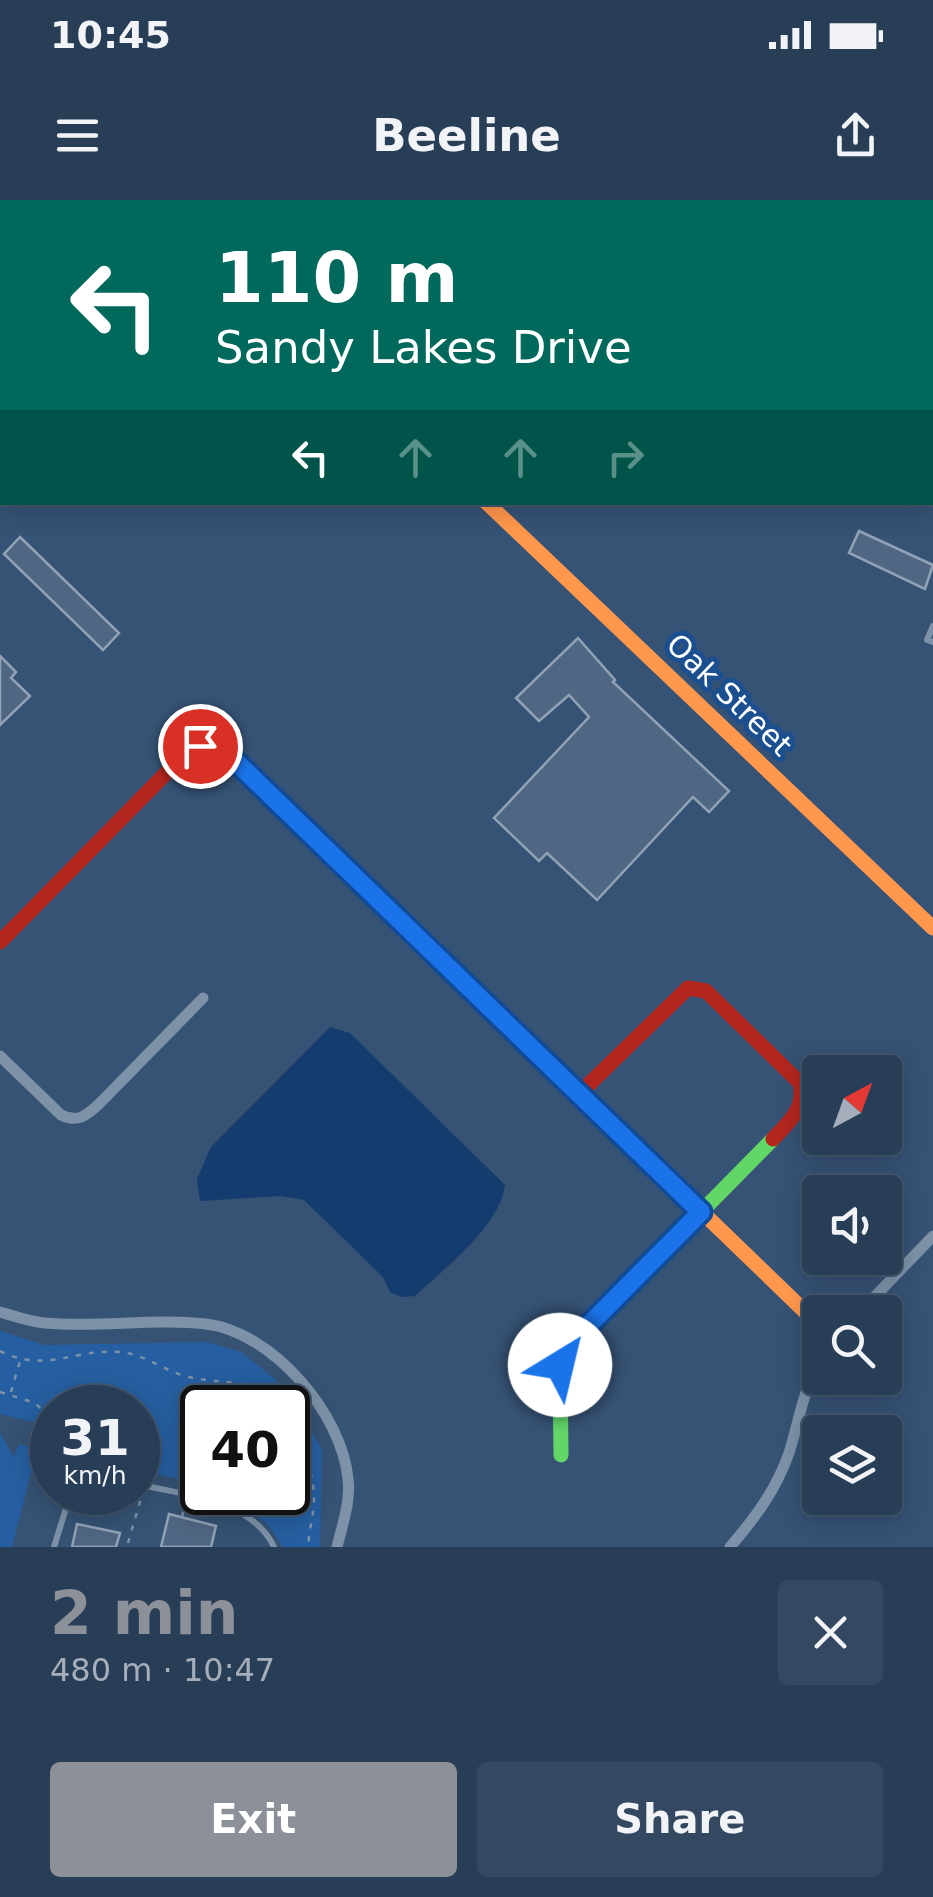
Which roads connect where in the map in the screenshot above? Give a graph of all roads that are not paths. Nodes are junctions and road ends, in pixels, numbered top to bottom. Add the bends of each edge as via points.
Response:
1 (489, 505) edge
2 (933, 626) edge
3 (933, 642) edge
4 (933, 928) edge
5 (0, 942) edge
6 (203, 998) dead end
7 (0, 1056) edge
8 (578, 1095) junction
9 (701, 1212) junction
10 (933, 1236) edge
11 (876, 1295) edge
12 (802, 1309) edge
13 (0, 1312) edge
14 (806, 1395) edge
15 (561, 1455) dead end
16 (160, 1490) edge
17 (64, 1515) edge
18 (54, 1547) edge
19 (274, 1547) edge
20 (337, 1547) edge
21 (730, 1547) edge

1 - 4 street, Oak Street
2 - 3 lane via 927,640
5 - 8 street via 181,758 215,746
6 - 7 street via 80,1119 61,1115
8 - 9 street
8 - 9 street via 681,991 697,988 717,1000 804,1092 789,1122
9 - 12 street
9 - 15 street via 562,1356
10 - 11 street
13 - 20 street via 42,1323 208,1324 249,1336 315,1399 339,1443 349,1480
14 - 21 street via 764,1508
16 - 19 lane via 244,1513
17 - 18 lane

